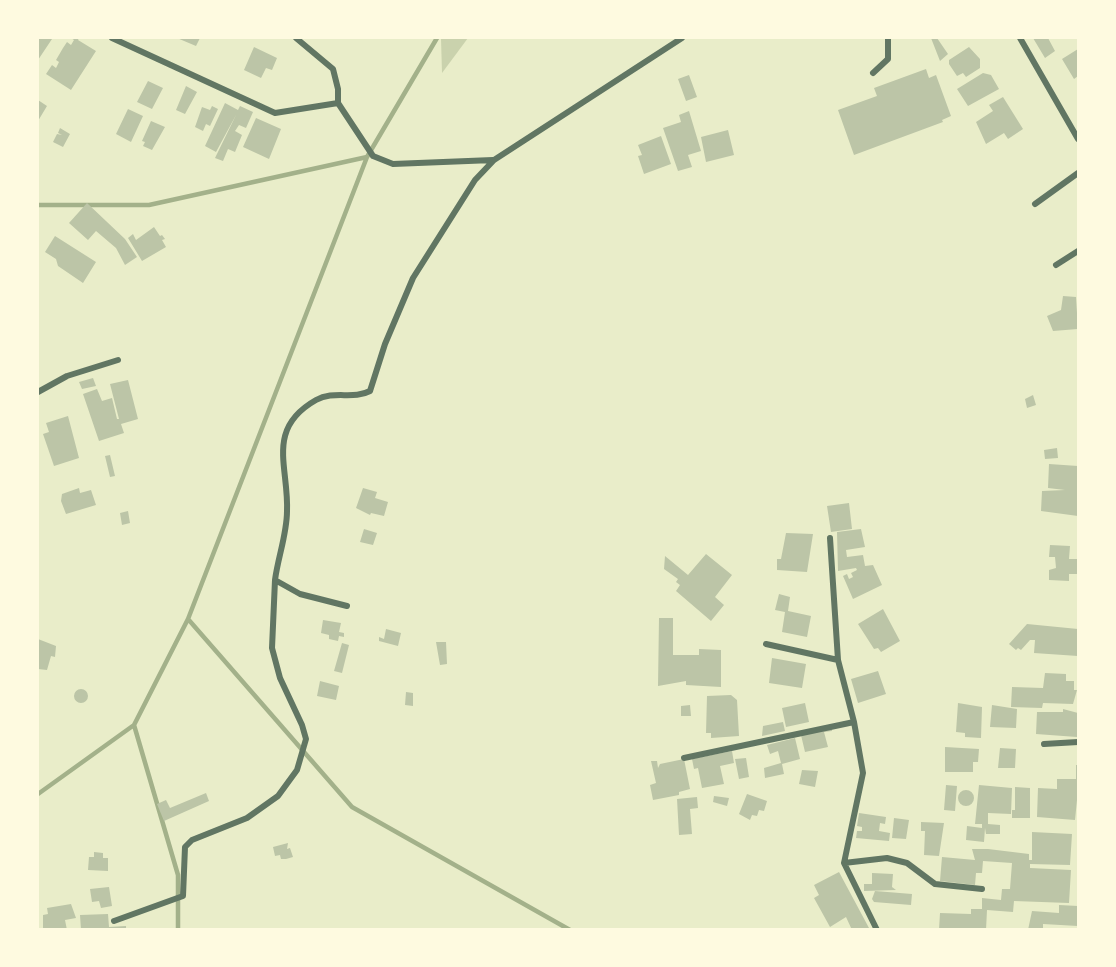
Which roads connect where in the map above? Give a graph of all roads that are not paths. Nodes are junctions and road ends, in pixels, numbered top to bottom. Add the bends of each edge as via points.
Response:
1 (112, 38) edge
2 (296, 38) edge
3 (682, 38) edge
4 (888, 38) edge
5 (1020, 38) edge
6 (873, 73) dead end
7 (338, 104) junction
8 (1078, 139) edge
9 (494, 160) junction
10 (1078, 173) edge
11 (1035, 204) dead end
12 (1078, 251) edge
13 (1056, 265) dead end
14 (118, 360) dead end
15 (38, 392) edge
16 (830, 538) dead end
17 (275, 580) junction
18 (347, 606) dead end
19 (766, 644) dead end
20 (838, 660) junction
21 (854, 722) junction
22 (1078, 742) edge
23 (1044, 744) dead end
24 (684, 758) dead end
25 (844, 863) junction
26 (982, 889) dead end
27 (114, 921) dead end
28 (877, 930) edge

1 - 7 street via 275,113
2 - 7 street via 333,69
3 - 9 street
4 - 6 street via 888,59
5 - 8 street
7 - 9 street via 373,156 393,164
9 - 17 street via 460,199 413,278 370,391 336,393 316,400 285,434 281,450 288,511
10 - 11 street
12 - 13 street
14 - 15 street via 67,376
16 - 20 street
17 - 18 street via 300,594
17 - 27 street via 272,648 280,678 306,739 297,770 278,796 255,813 184,847 183,896
19 - 20 street
20 - 21 street
21 - 24 street
21 - 25 street via 862,773
22 - 23 street
25 - 26 street via 887,858 907,863 936,884
25 - 28 street

